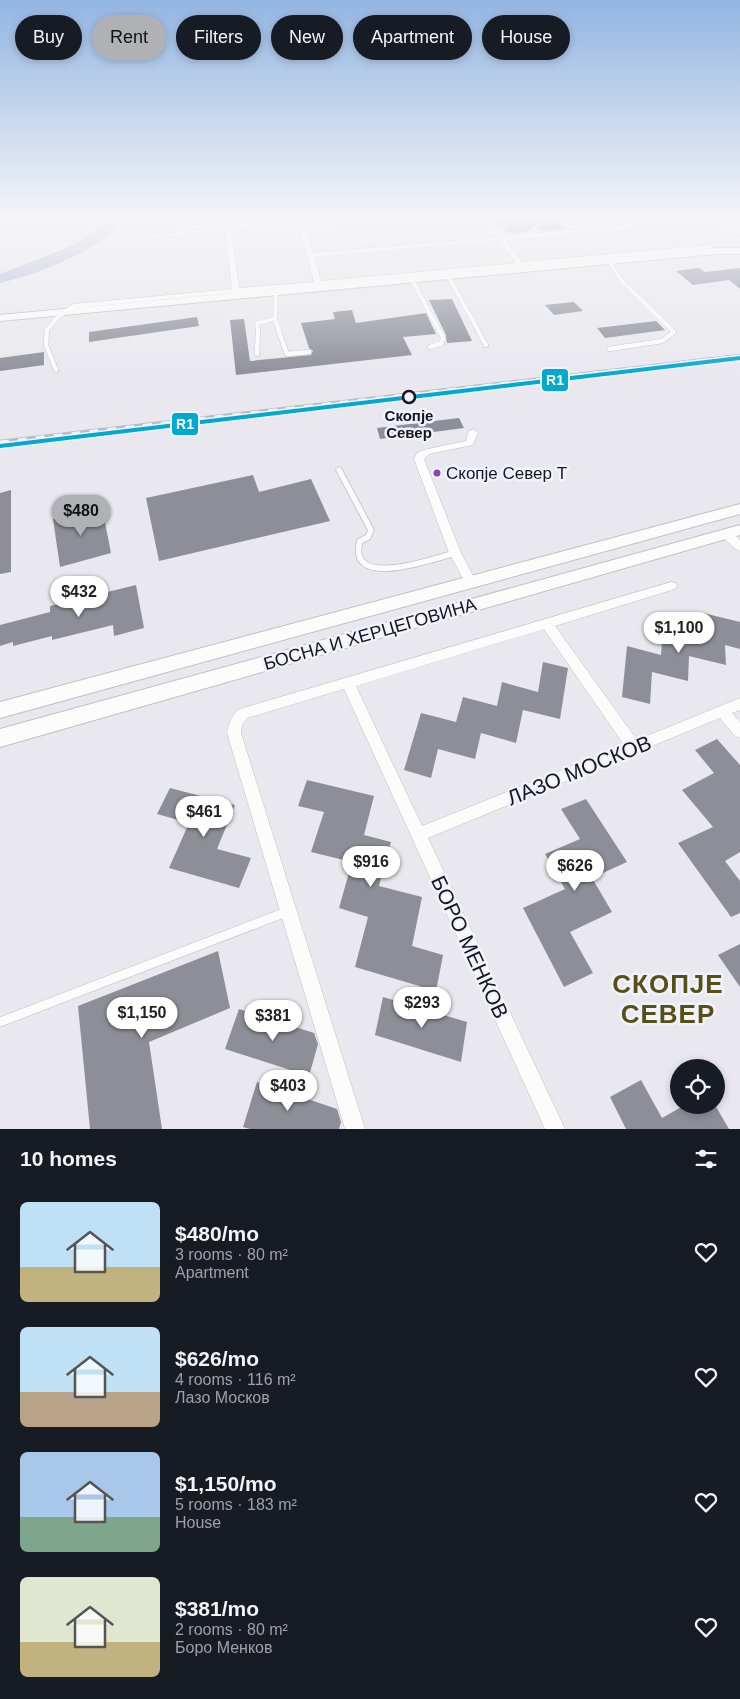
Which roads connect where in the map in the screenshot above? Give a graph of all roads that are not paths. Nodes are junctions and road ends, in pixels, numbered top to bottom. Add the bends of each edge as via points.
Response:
1 (233, 272) edge
2 (315, 272) edge
3 (469, 272) edge
4 (477, 272) edge
5 (615, 272) edge
6 (459, 273) junction
7 (448, 276) junction
8 (412, 280) junction
9 (318, 284) junction
10 (276, 293) junction
11 (236, 294) junction
12 (66, 311) junction
13 (0, 318) edge
14 (275, 319) junction
15 (486, 345) dead end
16 (430, 347) dead end
17 (610, 349) dead end
18 (309, 352) dead end
19 (257, 354) dead end
20 (56, 370) dead end
21 (473, 432) dead end
22 (339, 470) dead end
23 (740, 509) edge
24 (734, 532) edge
25 (740, 546) edge
26 (455, 553) junction
27 (470, 581) junction
28 (671, 586) dead end
29 (546, 623) junction
30 (348, 683) junction
31 (740, 704) edge
32 (0, 710) edge
33 (723, 712) junction
34 (740, 732) edge
35 (0, 738) edge
36 (634, 747) junction
37 (418, 834) junction
38 (288, 912) junction
39 (0, 1022) edge
40 (355, 1129) edge
41 (555, 1129) edge

1 - 11 street
2 - 9 street
3 - 6 street
4 - 6 street
5 - 17 lane via 674,332 662,341
6 - 7 street
6 - 9 street
7 - 8 street
7 - 15 lane
8 - 10 street
8 - 16 lane via 443,337 442,343
9 - 11 street
10 - 11 street
10 - 14 lane
11 - 12 street
12 - 13 street
12 - 20 lane via 46,327 44,338
14 - 18 lane via 287,354
14 - 19 lane via 257,323
21 - 26 street via 470,443 426,452 420,455 419,460
22 - 26 lane via 371,530 358,548 366,564 373,568 397,568
23 - 27 street, БОСНА И ХЕРЦЕГОВИНА
24 - 25 street
24 - 35 street, БОСНА И ХЕРЦЕГОВИНА
26 - 27 street
27 - 32 street, БОСНА И ХЕРЦЕГОВИНА
28 - 29 street
29 - 30 street
29 - 36 street
30 - 37 street, БОРО МЕНКОВ
30 - 38 street via 244,714 236,723 234,733
31 - 33 street, ЛАЗО МОСКОВ
33 - 34 street
33 - 36 street, ЛАЗО МОСКОВ
36 - 37 street, ЛАЗО МОСКОВ
37 - 41 street, БОРО МЕНКОВ
38 - 39 lane
38 - 40 street

